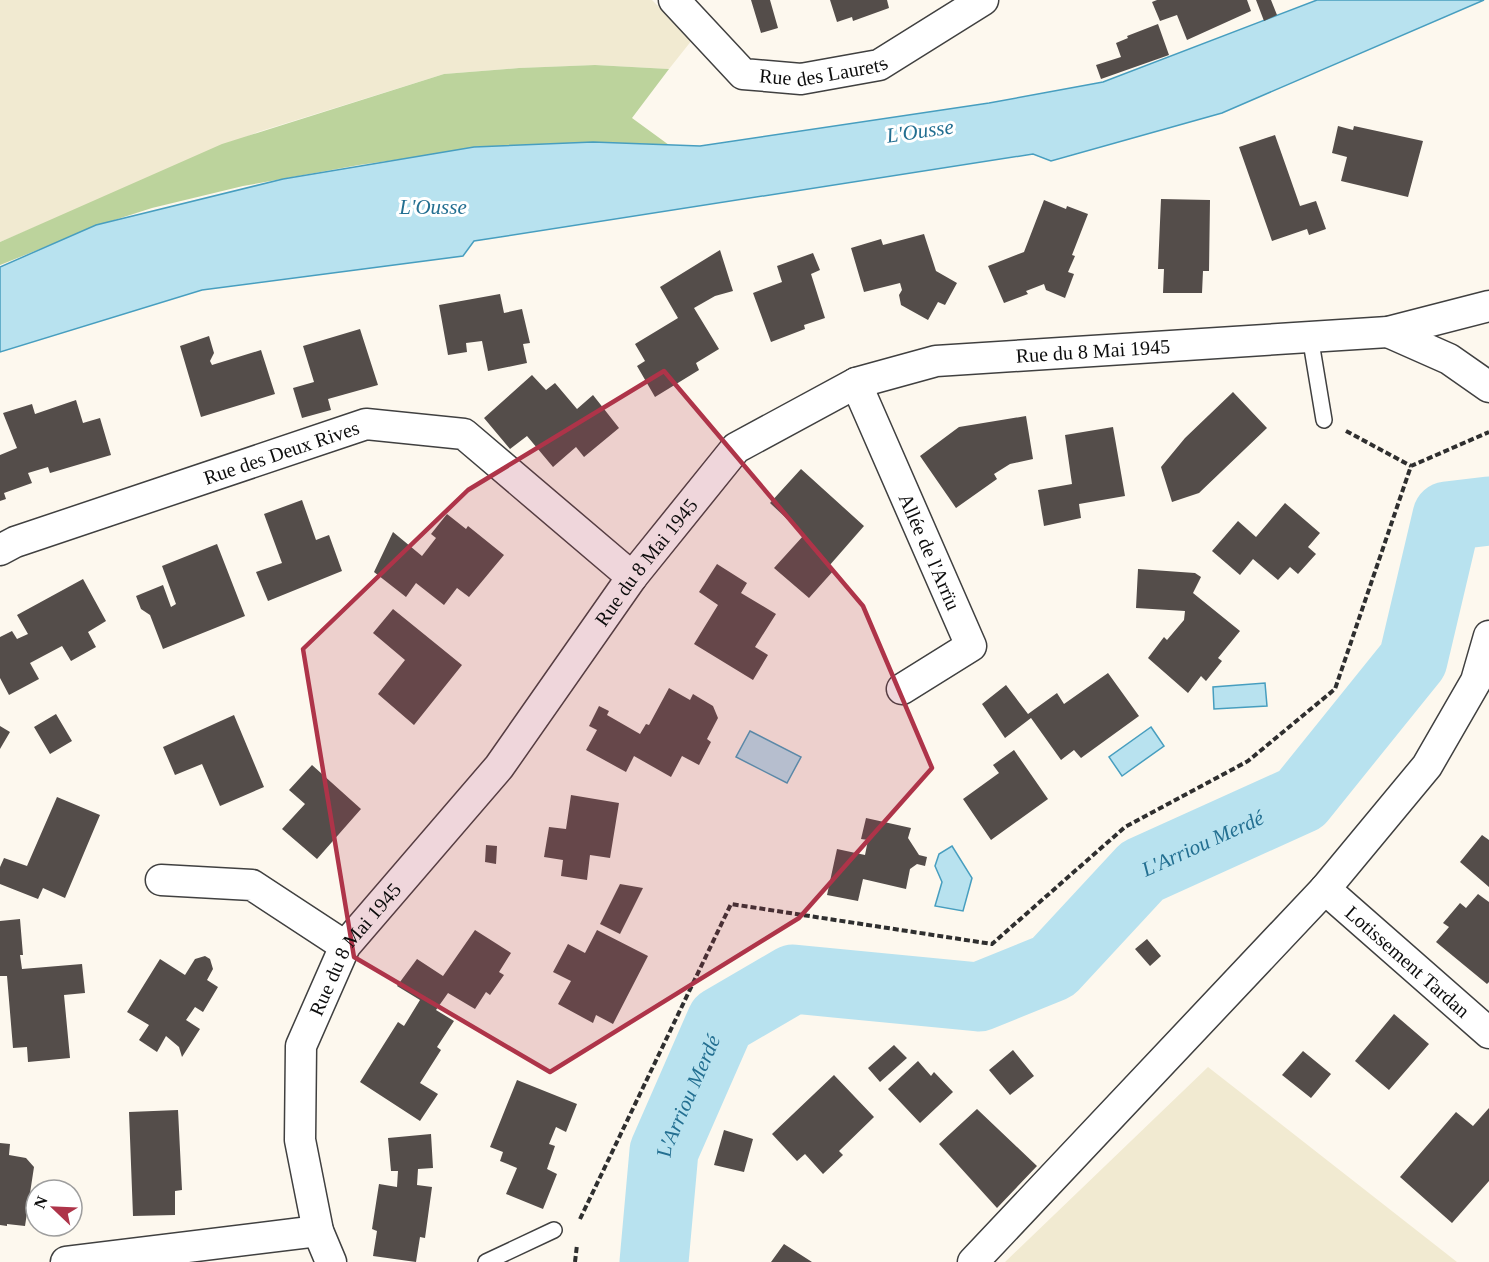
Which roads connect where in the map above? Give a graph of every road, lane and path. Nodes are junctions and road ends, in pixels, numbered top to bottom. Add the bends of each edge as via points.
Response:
1 (674, 0) edge
2 (983, 0) edge
3 (1489, 306) edge
4 (1388, 332) junction
5 (1310, 336) junction
6 (856, 383) junction
7 (1489, 387) edge
8 (1324, 420) joint
9 (1489, 432) edge
10 (1411, 466) junction
11 (0, 550) edge
12 (632, 577) junction
13 (1489, 636) edge
14 (902, 689) dead end
15 (161, 880) dead end
16 (1324, 889) junction
17 (345, 946) junction
18 (1489, 1033) edge
19 (581, 1215) dead end
20 (554, 1230) dead end
21 (318, 1231) junction
22 (66, 1262) edge
23 (331, 1262) edge
24 (486, 1262) edge
25 (973, 1262) edge

1 - 2 street, Rue des Laurets via 743,74 801,79 879,65
3 - 4 street, Rue du 8 Mai 1945
4 - 5 street, Rue du 8 Mai 1945
4 - 7 street, Rue du 8 Mai 1945 via 1449,358
5 - 6 street, Rue du 8 Mai 1945 via 936,361
5 - 8 lane
6 - 12 street, Rue du 8 Mai 1945 via 736,448
6 - 14 street, Allée de l'Arrïu via 971,646
8 - 10 path
9 - 10 path
10 - 19 path via 1335,689 1248,761 1125,827 992,944 731,904
11 - 12 street, Rue des Deux Rives via 366,424 464,434
12 - 17 street, Rue du 8 Mai 1945 via 499,767
13 - 16 street via 1476,681 1428,766
15 - 17 street via 252,885
16 - 18 street, Lotissement Tardan
16 - 25 street
17 - 21 street, Rue du 8 Mai 1945 via 301,1046 300,1140
20 - 24 lane
21 - 22 street
21 - 23 street, Rue du 8 Mai 1945

